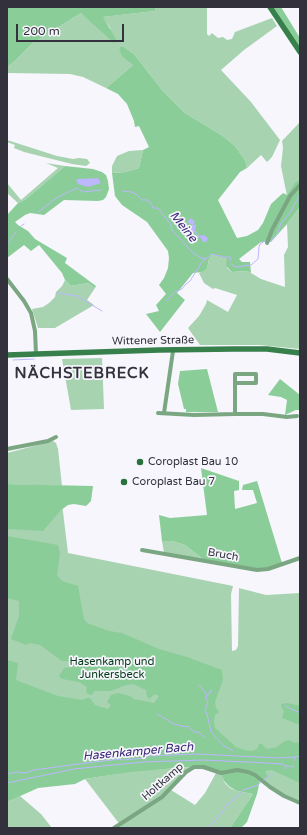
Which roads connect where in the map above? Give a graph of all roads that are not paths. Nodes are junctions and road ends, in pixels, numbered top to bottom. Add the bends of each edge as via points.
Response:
1 (270, 7) edge
2 (300, 52) edge
3 (300, 185) edge
4 (267, 243) dead end
5 (7, 279) edge
6 (174, 351) junction
7 (300, 353) edge
8 (36, 354) junction
9 (7, 355) edge
10 (235, 383) junction
11 (158, 413) dead end
12 (164, 413) junction
13 (235, 414) junction
14 (296, 416) dead end
15 (56, 437) dead end
16 (7, 449) edge
17 (142, 550) dead end
18 (300, 558) edge
19 (300, 803) edge
20 (114, 828) edge

1 - 2 main road
3 - 4 street via 290,196
5 - 8 street via 31,313
6 - 7 main road, Wittener Straße via 267,349
6 - 8 main road, Wittener Straße
6 - 12 street
8 - 9 main road, Wittener Straße
10 - 10 street via 235,374 256,374 256,383
10 - 13 street
11 - 12 street
12 - 13 street
13 - 14 street
15 - 16 street
17 - 18 street, Bruch via 257,570 268,570
19 - 20 street, Holtkamp via 284,796 248,772 237,770 221,773 199,767 190,769 162,797

